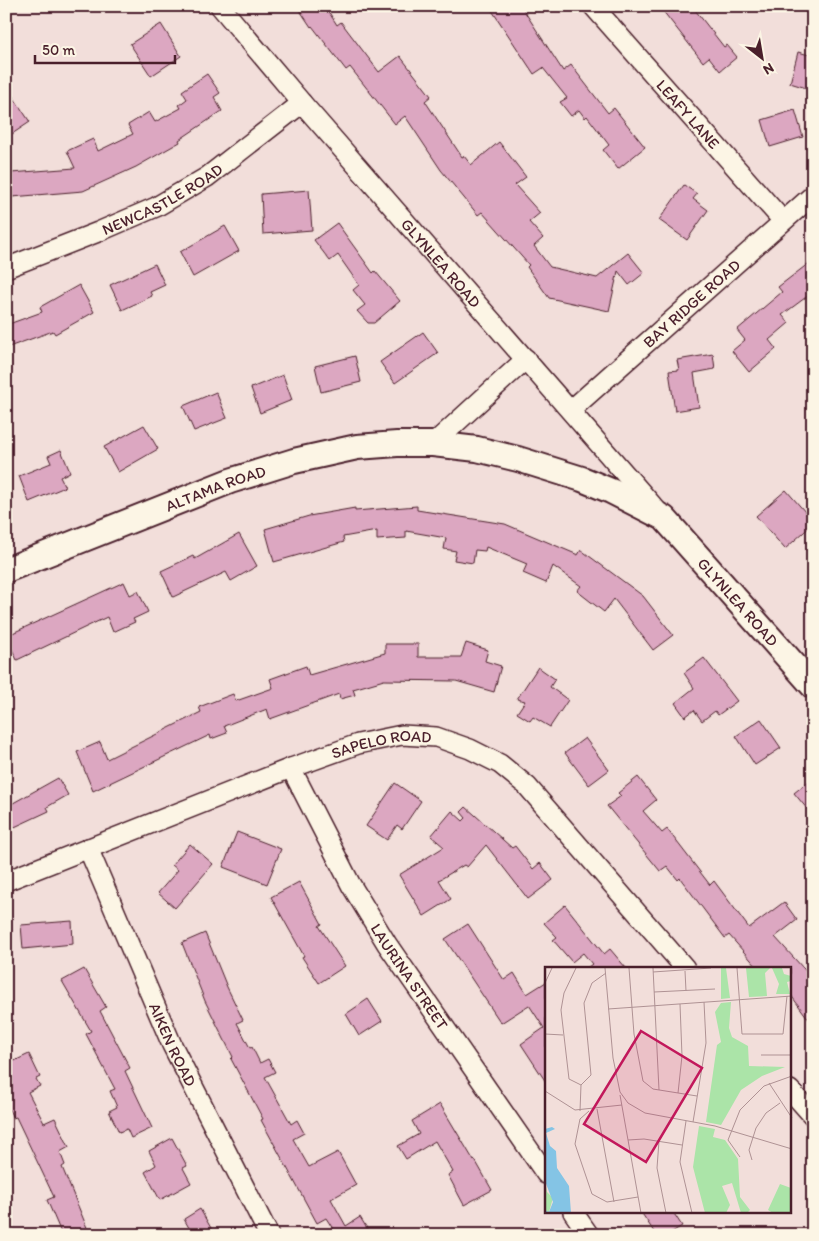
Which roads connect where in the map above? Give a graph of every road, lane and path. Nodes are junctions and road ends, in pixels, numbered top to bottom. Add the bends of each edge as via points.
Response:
1 (220, 6) edge
2 (593, 6) edge
3 (302, 103) junction
4 (813, 195) edge
5 (782, 221) junction
6 (6, 268) edge
7 (526, 359) junction
8 (571, 410) junction
9 (433, 444) junction
10 (664, 518) junction
11 (6, 570) edge
12 (813, 686) edge
13 (291, 768) junction
14 (88, 848) junction
15 (6, 881) edge
16 (684, 967) edge
17 (792, 1092) edge
18 (813, 1116) edge
19 (545, 1173) edge
20 (574, 1214) edge
21 (268, 1235) edge
22 (589, 1235) edge

1 - 3 street, GLYNLEA ROAD
2 - 5 street, LEAFY LANE
3 - 6 street, NEWCASTLE ROAD via 207,177 156,206
3 - 7 street, GLYNLEA ROAD
4 - 5 street, BAY RIDGE ROAD
5 - 8 street, BAY RIDGE ROAD
7 - 8 street, GLYNLEA ROAD
7 - 9 street
8 - 10 street, GLYNLEA ROAD
9 - 10 street, GLYNLEA ROAD via 518,458 611,490
9 - 11 street, ALTAMA ROAD via 357,447 294,461 230,481
10 - 12 street, GLYNLEA ROAD
13 - 14 street, SAPELO ROAD
13 - 16 street, SAPELO ROAD via 358,744 402,735 436,737 500,764 527,786
13 - 19 street, LAURINA STREET via 366,910
14 - 15 street, SAPELO ROAD
14 - 21 street, AIKEN ROAD via 172,1045
17 - 18 street
20 - 22 street

